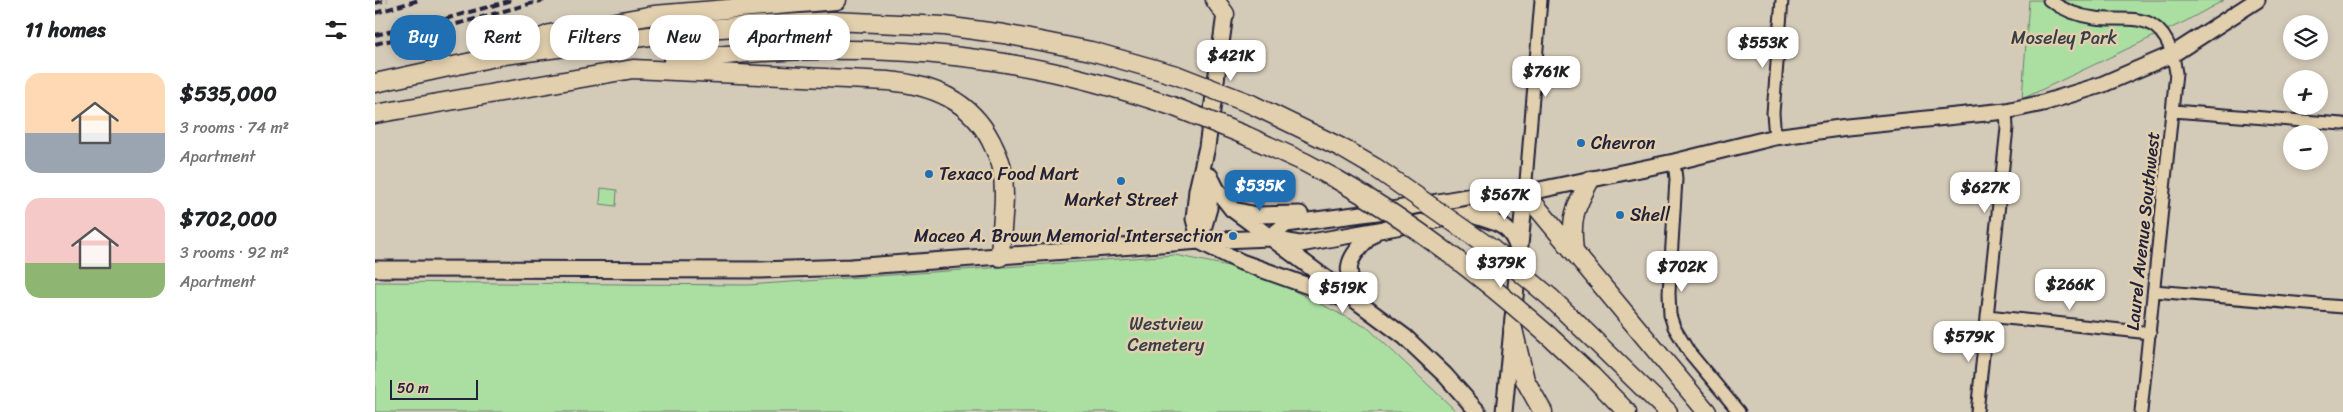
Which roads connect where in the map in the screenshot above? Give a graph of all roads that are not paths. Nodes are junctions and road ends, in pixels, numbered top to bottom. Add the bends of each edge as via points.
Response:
1 (837, 0) edge
2 (1541, 0) edge
3 (1782, 0) edge
4 (2049, 0) edge
5 (2257, 0) edge
6 (1222, 5) edge
7 (540, 39) edge
8 (540, 51) edge
9 (2173, 54) junction
10 (485, 60) edge
11 (633, 68) junction
12 (375, 83) edge
13 (2006, 111) junction
14 (2173, 111) junction
15 (375, 114) edge
16 (2343, 124) edge
17 (1775, 137) junction
18 (1207, 147) junction
19 (1673, 162) junction
20 (1210, 176) junction
21 (1590, 180) junction
22 (1525, 193) junction
23 (1232, 209) junction
24 (1470, 214) junction
25 (1374, 233) junction
26 (1269, 238) junction
27 (1200, 241) junction
28 (1574, 251) junction
29 (1519, 252) junction
30 (1000, 257) junction
31 (375, 269) edge
32 (2154, 291) junction
33 (2343, 307) edge
34 (1367, 308) junction
35 (1987, 316) junction
36 (1513, 329) junction
37 (2149, 333) junction
38 (1478, 412) edge
39 (1504, 412) edge
40 (1543, 412) edge
41 (1627, 412) edge
42 (1668, 412) edge
43 (1707, 412) edge
44 (1739, 412) edge
45 (1977, 412) edge
46 (2141, 412) edge

1 - 7 highway via 654,15 550,34
2 - 22 street
3 - 17 street via 1773,113
4 - 9 street via 2078,15 2149,23 2165,35
5 - 9 main road
6 - 18 main road
8 - 42 highway, bridge via 730,27 880,22 944,26 1022,37 1091,51 1176,75 1251,104 1376,168 1492,249 1551,298
9 - 13 main road via 2101,85
9 - 14 street, Laurel Avenue Southwest via 2176,73
10 - 12 highway
11 - 15 highway
11 - 30 highway via 888,81 941,92 963,106 979,122 1002,168
11 - 41 highway, bridge via 765,53 910,52 1053,72 1172,106 1304,162 1432,239 1549,336
13 - 17 main road via 1847,126
13 - 35 street via 2007,128
14 - 16 street
14 - 32 street, Laurel Avenue Southwest
17 - 19 main road
18 - 20 main road
18 - 27 main road via 1199,177 1194,219
19 - 21 main road
19 - 44 street via 1676,179 1670,314 1689,352
20 - 23 main road
20 - 27 main road via 1209,208
21 - 22 main road
21 - 28 highway via 1575,208 1571,230
22 - 23 main road via 1495,183 1303,214 1255,215
22 - 24 main road via 1502,207
22 - 26 main road via 1496,192 1286,224
22 - 28 highway
22 - 29 main road
23 - 26 main road
24 - 25 main road
24 - 29 main road via 1505,227 1515,239
25 - 26 main road via 1301,244
25 - 34 main road via 1353,254 1348,265 1353,287
26 - 27 main road
26 - 34 main road
27 - 30 main road
27 - 34 main road via 1241,262
28 - 43 highway
29 - 36 main road
30 - 31 main road via 760,270
32 - 33 street
32 - 37 street, Laurel Avenue Southwest
34 - 38 main road via 1405,337
35 - 37 street
35 - 45 street
36 - 39 main road
36 - 40 highway via 1525,380
37 - 46 street, Laurel Avenue Southwest

